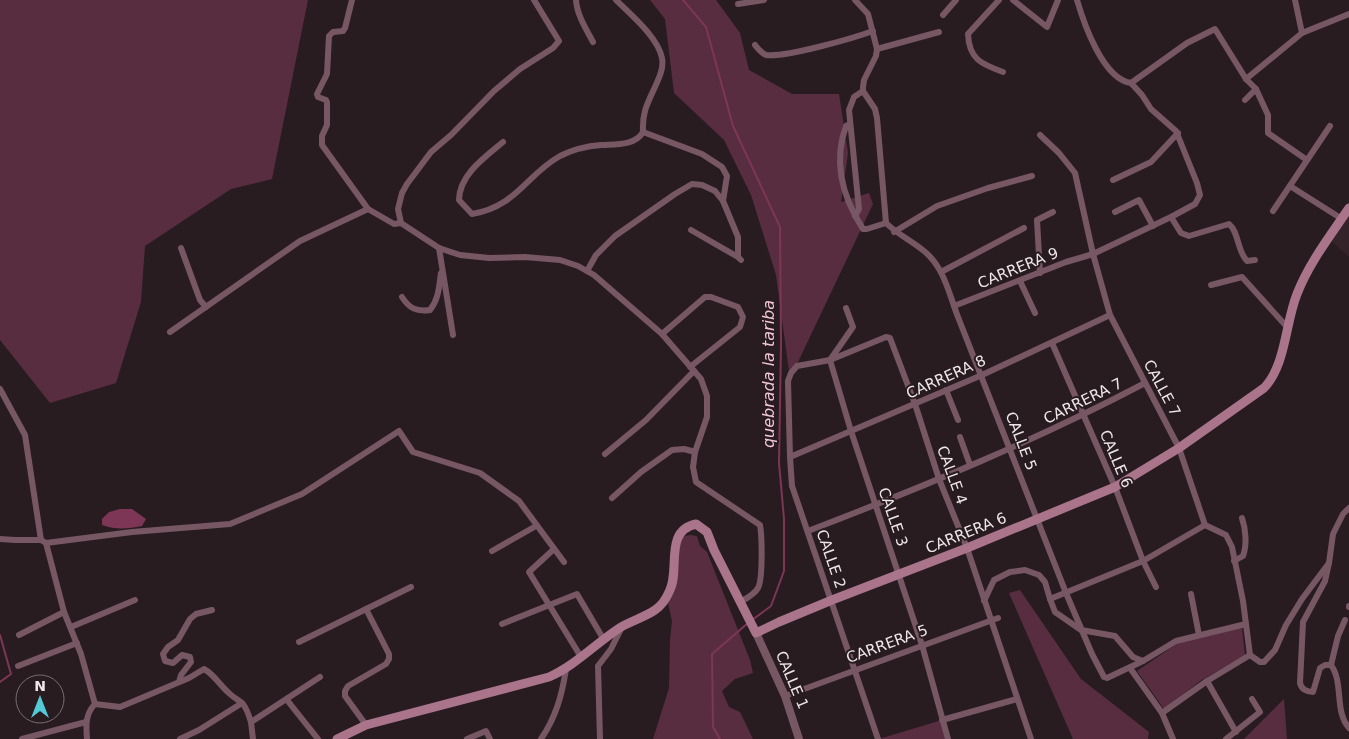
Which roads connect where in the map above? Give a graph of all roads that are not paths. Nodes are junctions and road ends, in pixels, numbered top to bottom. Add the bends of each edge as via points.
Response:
1 (352, 0) edge
2 (534, 0) edge
3 (576, 0) edge
4 (616, 0) edge
5 (764, 0) edge
6 (855, 0) edge
7 (956, 0) edge
8 (999, 0) edge
9 (1014, 0) edge
10 (1058, 0) edge
11 (1077, 0) edge
12 (1294, 0) edge
13 (738, 4) dead end
14 (1349, 14) edge
15 (944, 15) dead end
16 (873, 31) junction
17 (939, 32) dead end
18 (1302, 33) junction
19 (594, 42) dead end
20 (755, 44) dead end
21 (877, 49) junction
22 (1003, 72) dead end
23 (1246, 80) junction
24 (1131, 82) junction
25 (1256, 89) junction
26 (863, 91) junction
27 (1245, 100) dead end
28 (850, 124) junction
29 (1330, 126) dead end
30 (643, 132) junction
31 (1178, 133) junction
32 (1040, 135) dead end
33 (503, 142) dead end
34 (1307, 160) junction
35 (1032, 176) dead end
36 (1113, 180) dead end
37 (1290, 186) junction
38 (722, 201) junction
39 (368, 208) junction
40 (1349, 208) edge
41 (1273, 211) dead end
42 (1053, 212) dead end
43 (1115, 212) dead end
44 (855, 216) junction
45 (1171, 217) junction
46 (1342, 219) junction
47 (401, 223) junction
48 (886, 224) junction
49 (1153, 226) junction
50 (1024, 228) dead end
51 (691, 230) dead end
52 (893, 231) junction
53 (181, 248) dead end
54 (439, 248) junction
55 (1092, 254) junction
56 (1255, 260) dead end
57 (442, 264) junction
58 (587, 271) junction
59 (941, 272) junction
60 (1040, 273) junction
61 (1020, 281) junction
62 (1211, 285) dead end
63 (402, 297) dead end
64 (954, 306) junction
65 (206, 307) junction
66 (846, 308) dead end
67 (1035, 313) dead end
68 (1110, 315) junction
69 (1287, 326) junction
70 (170, 332) dead end
71 (662, 334) junction
72 (454, 335) dead end
73 (1052, 343) junction
74 (830, 360) junction
75 (692, 369) junction
76 (982, 375) junction
77 (1145, 383) junction
78 (0, 389) edge
79 (946, 390) junction
80 (915, 404) junction
81 (1084, 416) junction
82 (958, 420) dead end
83 (851, 431) junction
84 (960, 437) dead end
85 (1180, 448) junction
86 (1010, 449) junction
87 (695, 452) junction
88 (605, 454) dead end
89 (790, 457) junction
90 (970, 465) junction
91 (939, 478) junction
92 (1115, 487) junction
93 (612, 498) dead end
94 (876, 505) junction
95 (1349, 508) edge
96 (1242, 518) dead end
97 (1038, 520) junction
98 (1206, 525) junction
99 (536, 526) junction
100 (808, 531) junction
101 (0, 538) edge
102 (44, 541) junction
103 (967, 548) junction
104 (554, 549) junction
105 (492, 551) dead end
106 (1143, 561) junction
107 (1234, 561) junction
108 (564, 562) dead end
109 (1329, 563) junction
110 (899, 574) junction
111 (411, 587) dead end
112 (1156, 587) dead end
113 (1066, 593) junction
114 (1191, 594) dead end
115 (1050, 599) junction
116 (136, 600) dead end
117 (832, 600) junction
118 (984, 600) junction
119 (740, 602) junction
120 (550, 606) junction
121 (366, 609) junction
122 (212, 610) dead end
123 (64, 612) junction
124 (998, 618) dead end
125 (990, 620) junction
126 (1345, 620) dead end
127 (502, 624) dead end
128 (1246, 624) junction
129 (72, 627) junction
130 (622, 627) junction
131 (1081, 630) junction
132 (756, 633) junction
133 (19, 635) dead end
134 (1199, 635) junction
135 (604, 640) junction
136 (77, 642) junction
137 (299, 642) dead end
138 (922, 645) junction
139 (1250, 655) junction
140 (581, 657) junction
141 (1143, 661) junction
142 (1331, 665) junction
143 (18, 666) dead end
144 (1130, 668) junction
145 (566, 669) junction
146 (853, 670) junction
147 (320, 677) dead end
148 (1206, 681) junction
149 (180, 682) junction
150 (785, 696) junction
151 (1017, 699) junction
152 (1252, 699) dead end
153 (287, 700) junction
154 (242, 703) junction
155 (95, 704) junction
156 (1162, 713) junction
157 (942, 720) junction
158 (86, 722) junction
159 (251, 722) junction
160 (366, 725) junction
161 (1349, 728) edge
162 (1236, 732) junction
163 (22, 739) edge
164 (87, 739) edge
165 (180, 739) edge
166 (253, 739) edge
167 (318, 739) edge
168 (337, 739) edge
169 (467, 739) edge
170 (490, 739) edge
171 (541, 739) edge
172 (600, 739) edge
173 (799, 739) edge
174 (878, 739) edge
175 (948, 739) edge
176 (1030, 739) edge
177 (1173, 739) edge
178 (1226, 739) edge

1 - 39 street via 346,28 329,36 327,74 317,94 327,102 327,125 322,145
2 - 47 street via 559,41 494,91 431,152 402,193 398,209
3 - 19 street via 585,28
4 - 30 street via 648,34 662,57 662,70 646,104
5 - 13 street
6 - 16 street via 868,14
7 - 15 street
8 - 22 street via 968,34 969,47 977,60
9 - 10 street via 1047,27
11 - 24 street via 1092,41 1111,72 1124,82
12 - 18 street
14 - 18 street
16 - 20 street via 777,55 765,55
16 - 21 street
17 - 21 street
18 - 23 street
21 - 26 street via 864,80
23 - 24 street via 1215,29 1187,43
23 - 25 street
24 - 31 street via 1151,109
25 - 27 street
25 - 34 street via 1268,115 1268,133
26 - 28 street via 851,103
26 - 48 street via 877,118
28 - 44 street via 858,209
28 - 44 street via 846,126 842,141 841,166 846,197
29 - 34 street
30 - 33 street via 632,141 560,156 505,203 472,214 459,200 463,181
30 - 38 street via 702,154 722,167 727,176
31 - 36 street via 1152,162
31 - 45 street, CARRERA 9 via 1200,195 1195,204
32 - 55 street, CALLE 7 via 1075,173
34 - 37 street
35 - 52 street via 937,206
37 - 41 street
37 - 46 street
38 - 51 street via 738,237 740,258
38 - 58 street via 715,191 692,184 615,236 596,255
39 - 47 street via 394,224
39 - 65 street via 300,241
40 - 46 main road, CARRERA 6
42 - 60 street via 1036,220
43 - 49 street via 1139,200
44 - 48 street via 865,229
45 - 49 street, CARRERA 9
45 - 56 street via 1181,233 1189,236 1229,224 1242,255 1247,261
46 - 69 main road, CARRERA 6 via 1317,254 1303,281
47 - 54 street
48 - 52 street, CALLE 5
49 - 55 street, CARRERA 9
50 - 59 street
52 - 59 street, CALLE 5 via 925,252
53 - 65 street via 200,300
54 - 57 street
54 - 58 street via 470,256 560,260
55 - 60 street, CARRERA 9
55 - 68 street, CALLE 7
57 - 63 street via 437,295 430,310 414,309
57 - 72 street
58 - 71 street
59 - 64 street, CALLE 5
60 - 61 street, CARRERA 9
61 - 64 street, CARRERA 9
61 - 67 street
62 - 69 street via 1242,277
64 - 76 street, CALLE 5
65 - 70 street
66 - 74 street via 853,327
68 - 73 street, CARRERA 8
68 - 77 street, CALLE 7
69 - 85 main road, CARRERA 6 via 1273,379
71 - 75 street
71 - 75 street via 705,297 738,307 744,317 740,327
73 - 76 street, CARRERA 8
73 - 81 street, CALLE 6
74 - 80 street, CALLE 4 via 885,337 890,338
74 - 83 street, CALLE 3
74 - 89 street, CALLE 2 via 797,366 791,373 788,382
75 - 87 street via 705,387 708,407
75 - 88 street via 646,420
76 - 79 street, CARRERA 8
76 - 86 street, CALLE 5
77 - 81 street, CARRERA 7
77 - 85 street, CALLE 7
78 - 102 street via 25,436
79 - 80 street, CARRERA 8
79 - 82 street
80 - 83 street, CARRERA 8
80 - 91 street, CALLE 4
81 - 86 street, CARRERA 7
81 - 92 street, CALLE 6
83 - 89 street, CARRERA 8
83 - 94 street, CALLE 3
84 - 90 street
85 - 92 main road, CARRERA 6
85 - 98 street, CALLE 7
86 - 90 street, CARRERA 7
86 - 97 street, CALLE 5
87 - 93 street via 672,450
87 - 119 street via 696,482 760,525 759,586
89 - 100 street, CALLE 2 via 792,486
90 - 91 street, CARRERA 7
91 - 94 street, CARRERA 7
91 - 103 street, CALLE 4
92 - 97 main road, CARRERA 6
92 - 106 street, CALLE 6
94 - 100 street, CARRERA 7
94 - 110 street, CALLE 3
95 - 109 street via 1334,534
96 - 107 street via 1246,549 1243,556
97 - 103 main road, CARRERA 6
97 - 113 street, CALLE 5
98 - 106 street
98 - 107 street via 1226,535
99 - 102 street via 519,501 480,474 414,452 399,431 302,494 230,524
99 - 104 street
99 - 105 street
100 - 117 street, CALLE 2
101 - 102 street
102 - 123 street
103 - 110 main road, CARRERA 6
103 - 118 street, CALLE 4
104 - 108 street
104 - 120 street via 529,572
106 - 112 street, CALLE 6
106 - 113 street
107 - 128 street
109 - 139 street via 1294,610 1270,656 1260,662
109 - 142 street via 1325,581 1303,622 1301,686 1313,692 1320,668
110 - 117 main road, CARRERA 6
110 - 138 street, CALLE 3
111 - 121 street
113 - 115 street
113 - 131 street, CALLE 5
114 - 134 street
115 - 118 street via 1045,582 1039,575 1025,570 1010,572 994,580
115 - 131 street via 1055,612
116 - 129 street
117 - 132 main road, CARRERA 6
117 - 146 street, CALLE 2
118 - 125 street, CALLE 4
119 - 130 main road via 707,532 696,524 688,526 677,539 675,579 663,602
119 - 132 main road
120 - 127 street
120 - 135 street via 577,594
120 - 140 street
121 - 137 street
121 - 160 street via 389,660 344,691
122 - 149 street via 190,619 178,640 163,654 165,662 173,663 182,655 190,657 191,662
123 - 129 street
123 - 133 street
124 - 125 street, CARRERA 5
125 - 138 street, CARRERA 5
125 - 151 street, CALLE 4
126 - 142 street
128 - 134 street
128 - 139 street
129 - 136 street
130 - 135 main road
130 - 172 street via 598,666
131 - 141 street via 1115,636 1134,658
131 - 144 street, CALLE 5 via 1104,677
132 - 150 street, CALLE 1
134 - 141 street via 1176,641
135 - 140 main road
136 - 143 street
136 - 155 street
138 - 146 street, CARRERA 5
138 - 157 street, CALLE 3
139 - 148 street
140 - 145 main road
141 - 144 street
142 - 161 street via 1342,715
144 - 156 street
145 - 160 main road
145 - 171 street via 558,706
146 - 150 street, CARRERA 5
146 - 174 street, CALLE 2
147 - 153 street
148 - 156 street
148 - 162 street
149 - 154 street via 204,669
149 - 155 street via 120,707
150 - 173 street, CALLE 1
151 - 157 street
151 - 176 street, CALLE 4
152 - 162 street via 1260,712
153 - 159 street
153 - 167 street
154 - 159 street
154 - 165 street
155 - 158 street
156 - 177 street
157 - 175 street, CALLE 3
158 - 163 street
158 - 164 street
159 - 166 street
160 - 168 main road
162 - 178 street
169 - 170 street via 486,731

